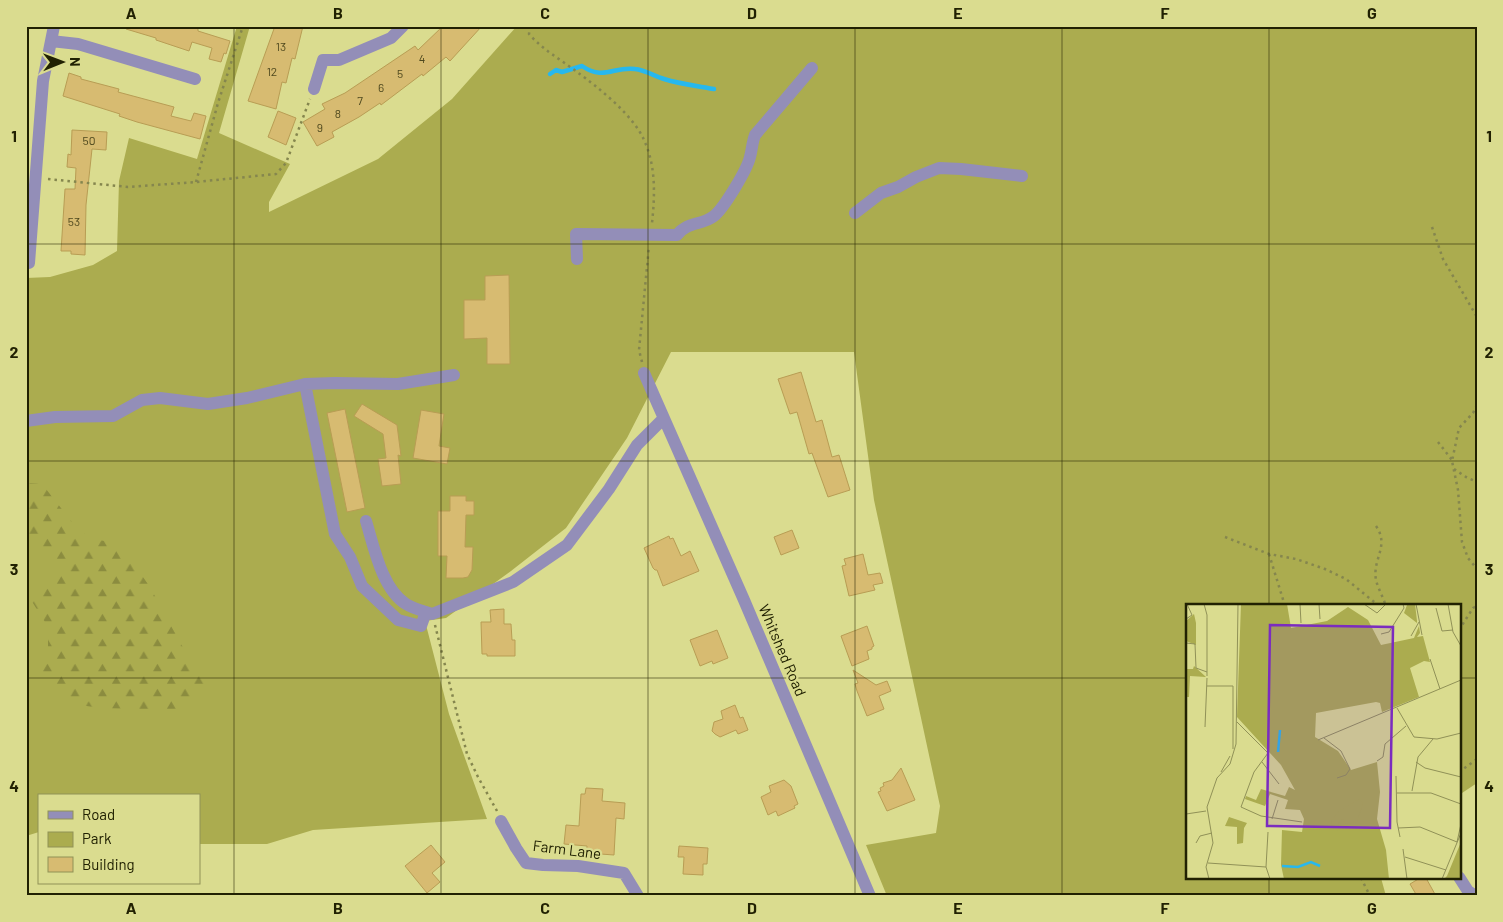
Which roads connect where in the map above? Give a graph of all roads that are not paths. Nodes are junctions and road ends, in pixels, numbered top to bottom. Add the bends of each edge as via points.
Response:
1 (54, 26) edge
2 (403, 26) edge
3 (51, 41) junction
4 (812, 68) dead end
5 (195, 78) dead end
6 (314, 88) road end
7 (1022, 176) dead end
8 (855, 213) dead end
9 (577, 259) dead end
10 (29, 263) dead end
11 (644, 373) road end
12 (454, 375) dead end
13 (305, 384) junction
14 (663, 419) junction
15 (26, 421) edge
16 (366, 521) dead end
17 (429, 613) junction
18 (501, 821) road end
19 (1460, 879) edge
20 (638, 896) edge
21 (870, 896) edge
22 (1474, 896) edge

1 - 3 street
2 - 6 street via 391,38 339,60 323,60
3 - 5 street via 78,44
3 - 10 street via 43,81
4 - 9 street via 755,135 750,158 725,205 715,216 683,228 677,235 576,234
7 - 8 street via 939,168 882,193
11 - 14 street, Whitshed Road
12 - 13 street via 398,384
13 - 15 street via 208,404 160,398 142,400 113,416
13 - 17 street via 335,534 350,557 362,586 398,620 420,626
14 - 17 street via 637,445 567,545 513,582
14 - 21 street, Whitshed Road
16 - 17 street via 377,560 392,590 406,604
18 - 20 street, Farm Lane via 526,863 624,873
19 - 22 street

